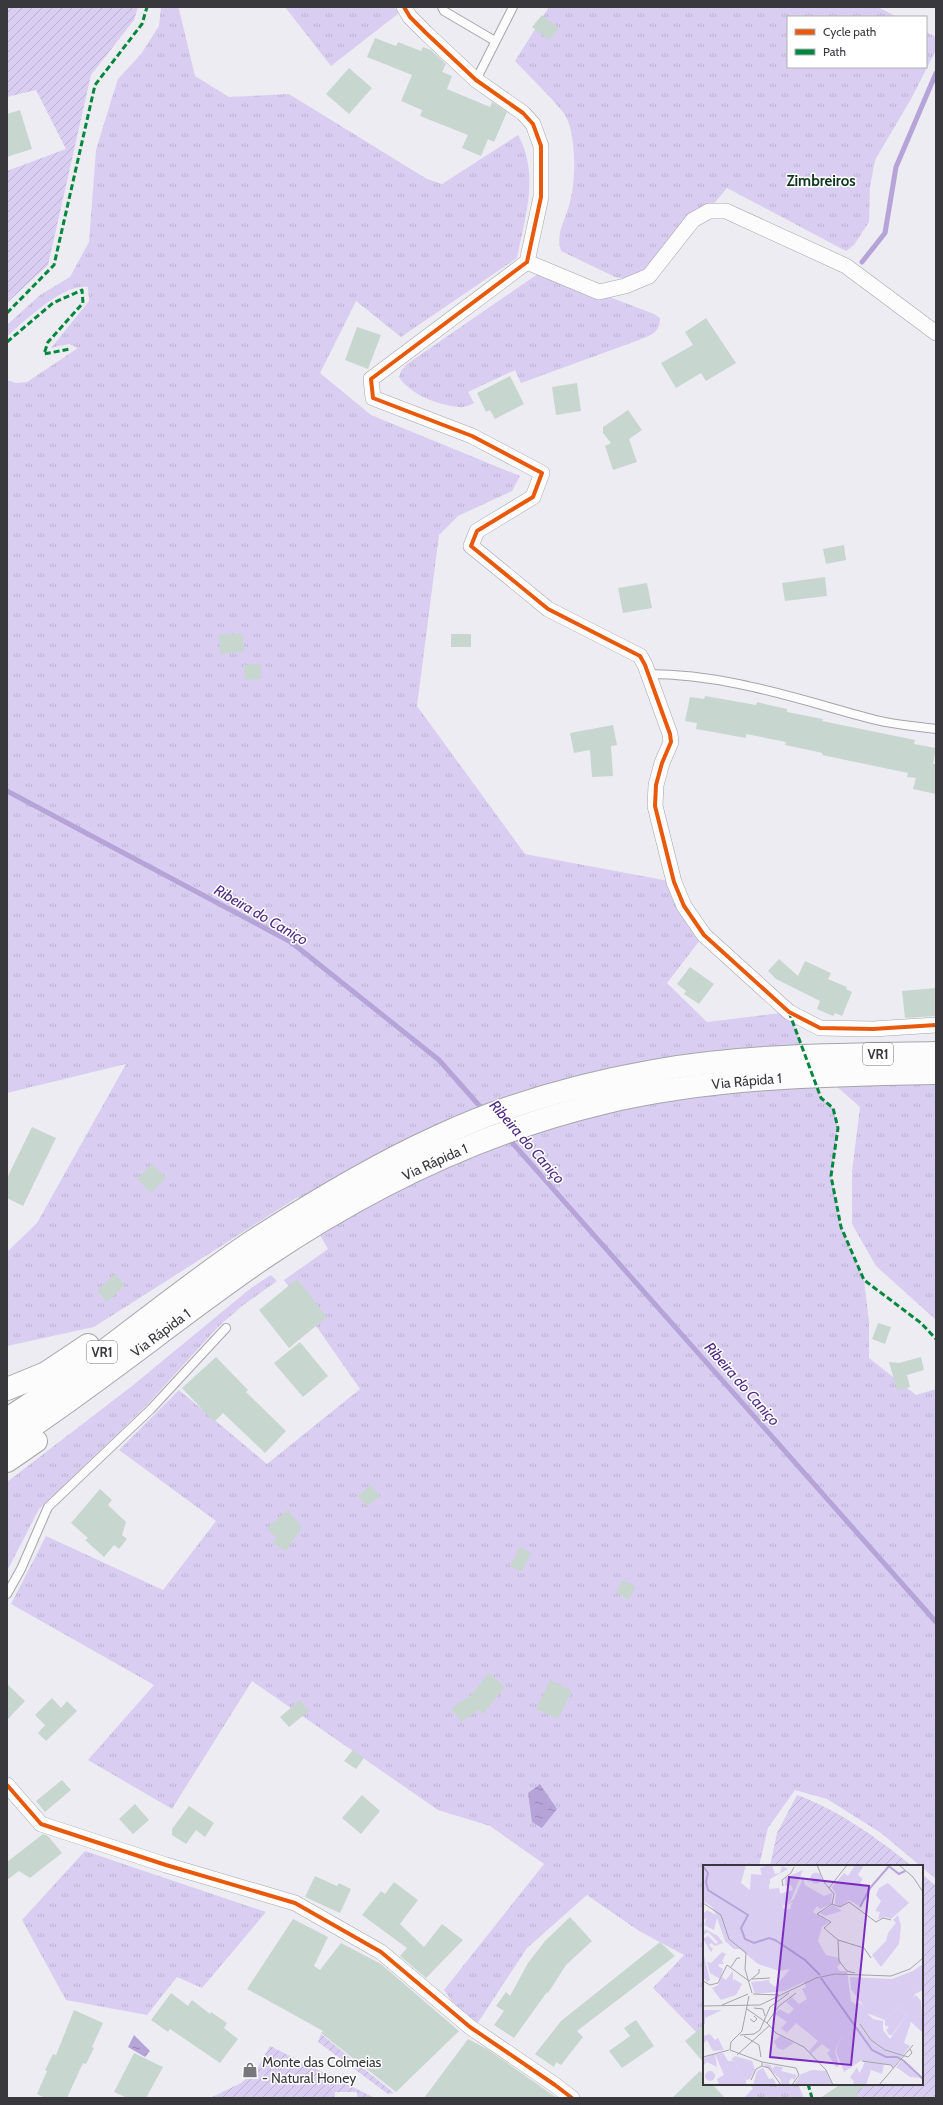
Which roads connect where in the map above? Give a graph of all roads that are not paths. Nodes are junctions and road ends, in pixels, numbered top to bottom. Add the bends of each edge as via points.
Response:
1 (404, 7) edge
2 (442, 7) edge
3 (513, 7) edge
4 (496, 41) junction
5 (476, 80) junction
6 (527, 262) junction
7 (936, 333) edge
8 (648, 674) junction
9 (936, 729) edge
10 (936, 1025) edge
11 (936, 1053) edge
12 (820, 1066) junction
13 (936, 1073) edge
14 (258, 1250) junction
15 (195, 1282) junction
16 (226, 1328) dead end
17 (142, 1345) junction
18 (7, 1389) edge
19 (7, 1419) edge
20 (7, 1443) edge
21 (7, 1461) edge
22 (7, 1594) edge
23 (7, 1785) edge
24 (572, 2098) edge

1 - 5 street via 410,17
2 - 4 lane
3 - 4 lane
4 - 5 lane
5 - 6 street via 523,113 533,124 541,146 541,197
6 - 7 street via 598,292 625,286 649,276 693,220 708,211 726,211 846,266
6 - 8 street via 371,379 373,398 472,436 542,473 533,497 477,531 471,546 548,609 640,656
8 - 9 lane via 682,674 769,690 878,720
8 - 10 street via 670,734 670,742 656,785 656,806 662,839 674,882 684,906 704,935 789,1012 820,1028
11 - 12 highway, Via Rápida 1 / VR1
12 - 13 highway, Via Rápida 1 / VR1
12 - 14 highway, Via Rápida 1 / VR1 via 773,1057 655,1070 602,1081 546,1097 439,1136 391,1159 317,1201
14 - 15 highway, Via Rápida 1 / VR1
14 - 17 highway, Via Rápida 1 / VR1
15 - 18 highway via 147,1301 79,1352 46,1372
15 - 19 highway, Via Rápida 1 / VR1 via 44,1396
16 - 22 lane via 151,1409 48,1507 21,1569
17 - 20 highway, Via Rápida 1 / VR1 via 49,1416
17 - 21 highway via 127,1375
23 - 24 street via 41,1824 294,1903 381,1952 470,2027

